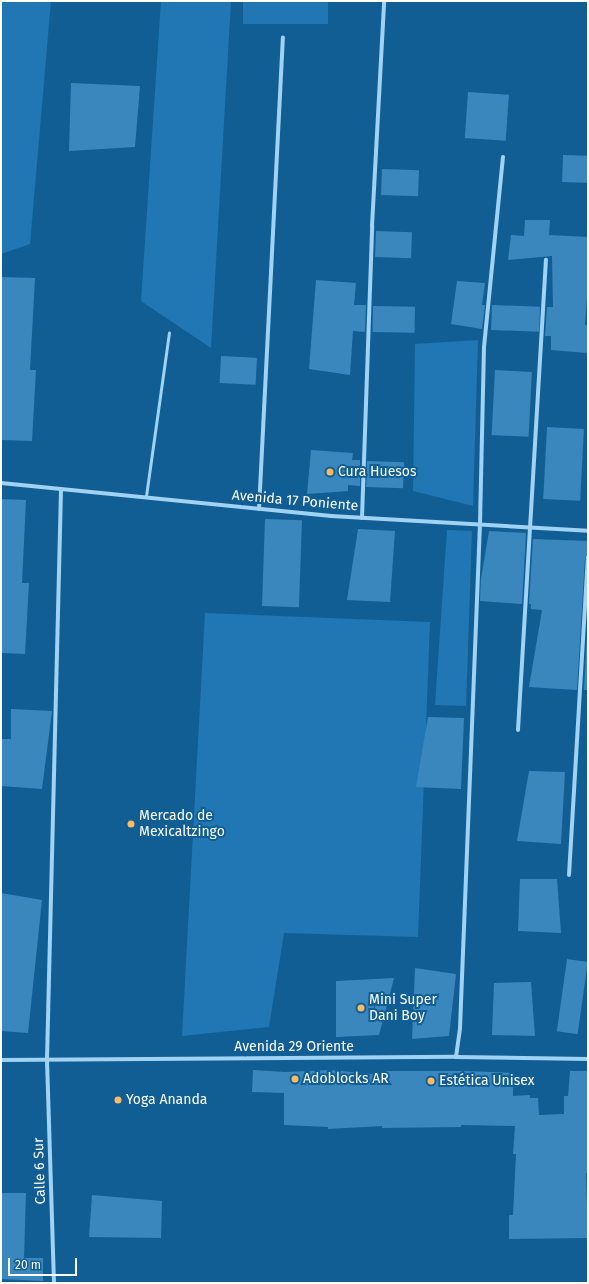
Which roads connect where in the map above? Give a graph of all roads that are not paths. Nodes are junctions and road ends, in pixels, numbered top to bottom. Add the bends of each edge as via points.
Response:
1 (384, 1) edge
2 (282, 38) dead end
3 (503, 157) dead end
4 (546, 260) dead end
5 (169, 333) dead end
6 (1, 483) edge
7 (60, 490) junction
8 (146, 496) junction
9 (259, 509) junction
10 (362, 518) junction
11 (480, 524) junction
12 (530, 527) junction
13 (588, 531) edge
14 (588, 558) edge
15 (518, 730) dead end
16 (569, 875) dead end
17 (456, 1057) junction
18 (48, 1059) junction
19 (588, 1059) edge
20 (1, 1060) edge
21 (54, 1283) edge

1 - 10 street via 372,226
2 - 9 street
3 - 11 street via 484,347
4 - 12 street
5 - 8 lane
6 - 7 street, Avenida 17 Poniente
7 - 8 street, Avenida 17 Poniente
7 - 18 street, Calle 6 Sur
8 - 9 street, Avenida 17 Poniente
9 - 10 street, Avenida 17 Poniente
10 - 11 street, Avenida 17 Poniente
11 - 12 street, Avenida 17 Poniente
11 - 17 street via 460,1013
12 - 13 street, Avenida 17 Poniente
12 - 15 street
14 - 16 street
17 - 18 street, Avenida 29 Oriente
17 - 19 street, Avenida 29 Oriente
18 - 20 street, Avenida 29 Oriente
18 - 21 street, Calle 6 Sur

